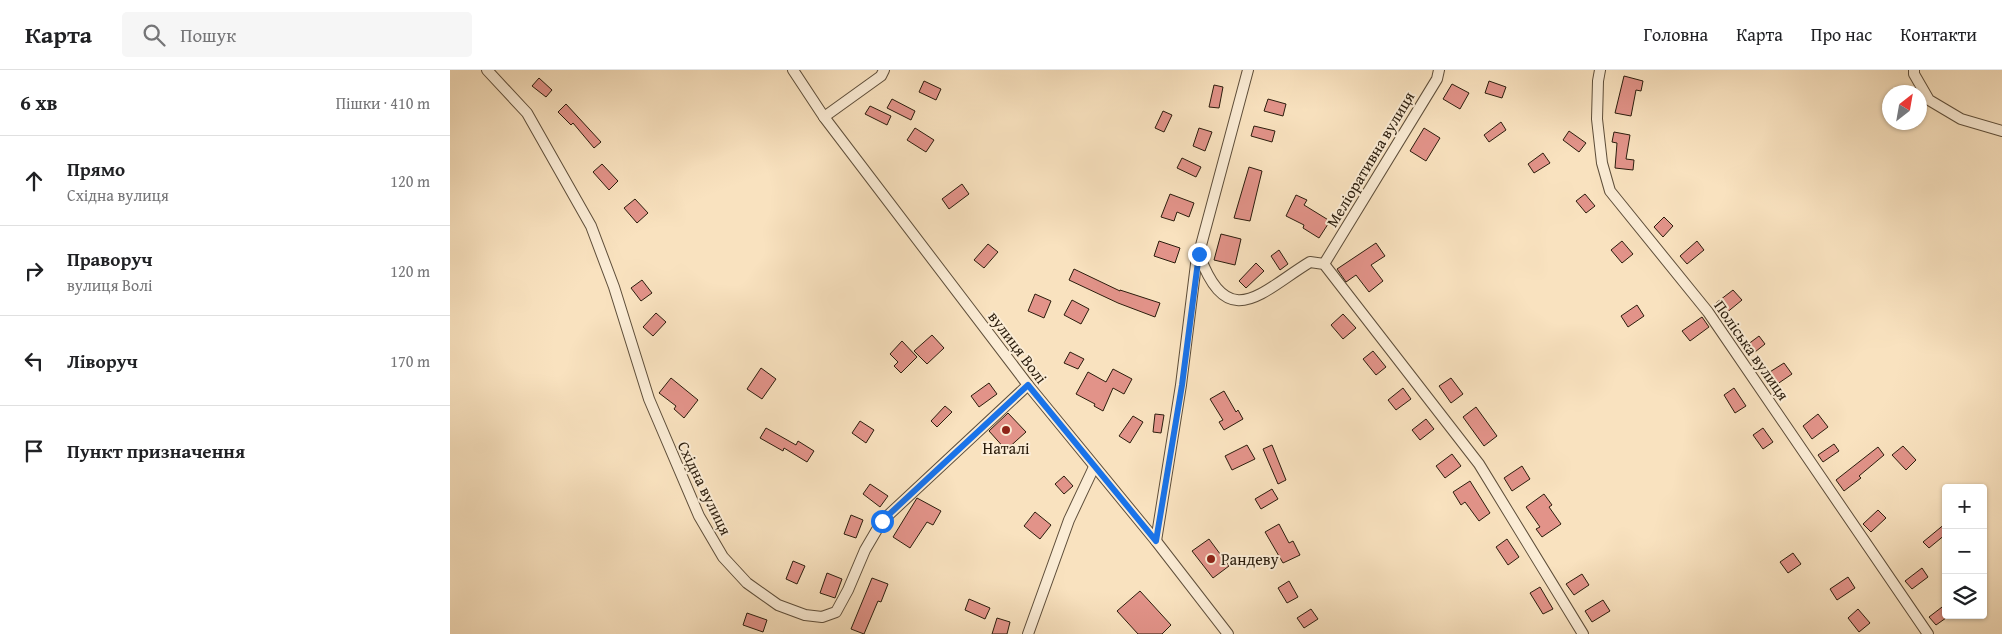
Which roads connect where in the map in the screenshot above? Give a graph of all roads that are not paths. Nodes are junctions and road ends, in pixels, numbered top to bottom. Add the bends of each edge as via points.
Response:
1 (487, 70) edge
2 (793, 70) edge
3 (884, 70) edge
4 (1248, 70) edge
5 (1439, 70) edge
6 (1600, 70) edge
7 (1914, 70) edge
8 (824, 117) junction
9 (2002, 131) edge
10 (1199, 254) junction
11 (1324, 264) junction
12 (1028, 385) junction
13 (1094, 467) junction
14 (1156, 541) junction
15 (1028, 634) edge
16 (1228, 634) edge
17 (1582, 634) edge
18 (1928, 634) edge

1 - 12 street, Східна вулиця via 527,113 591,226 649,399 699,516 723,557 747,583 778,605 805,615 822,617 836,612 864,550 882,521
2 - 8 street, вулиця Волі
3 - 8 street via 881,76
4 - 10 street
5 - 11 street, Меліоративна вулиця via 1437,79
6 - 18 street, Поліська вулиця via 1596,119 1602,163 1610,191 1708,312
7 - 9 street via 1928,100 1960,119
8 - 12 street, вулиця Волі
10 - 11 street via 1214,286 1232,299 1246,301 1310,262
10 - 14 street via 1182,385
11 - 17 street via 1479,464
12 - 13 street, вулиця Волі
13 - 14 street, вулиця Волі
13 - 15 street via 1069,520
14 - 16 street, вулиця Волі

